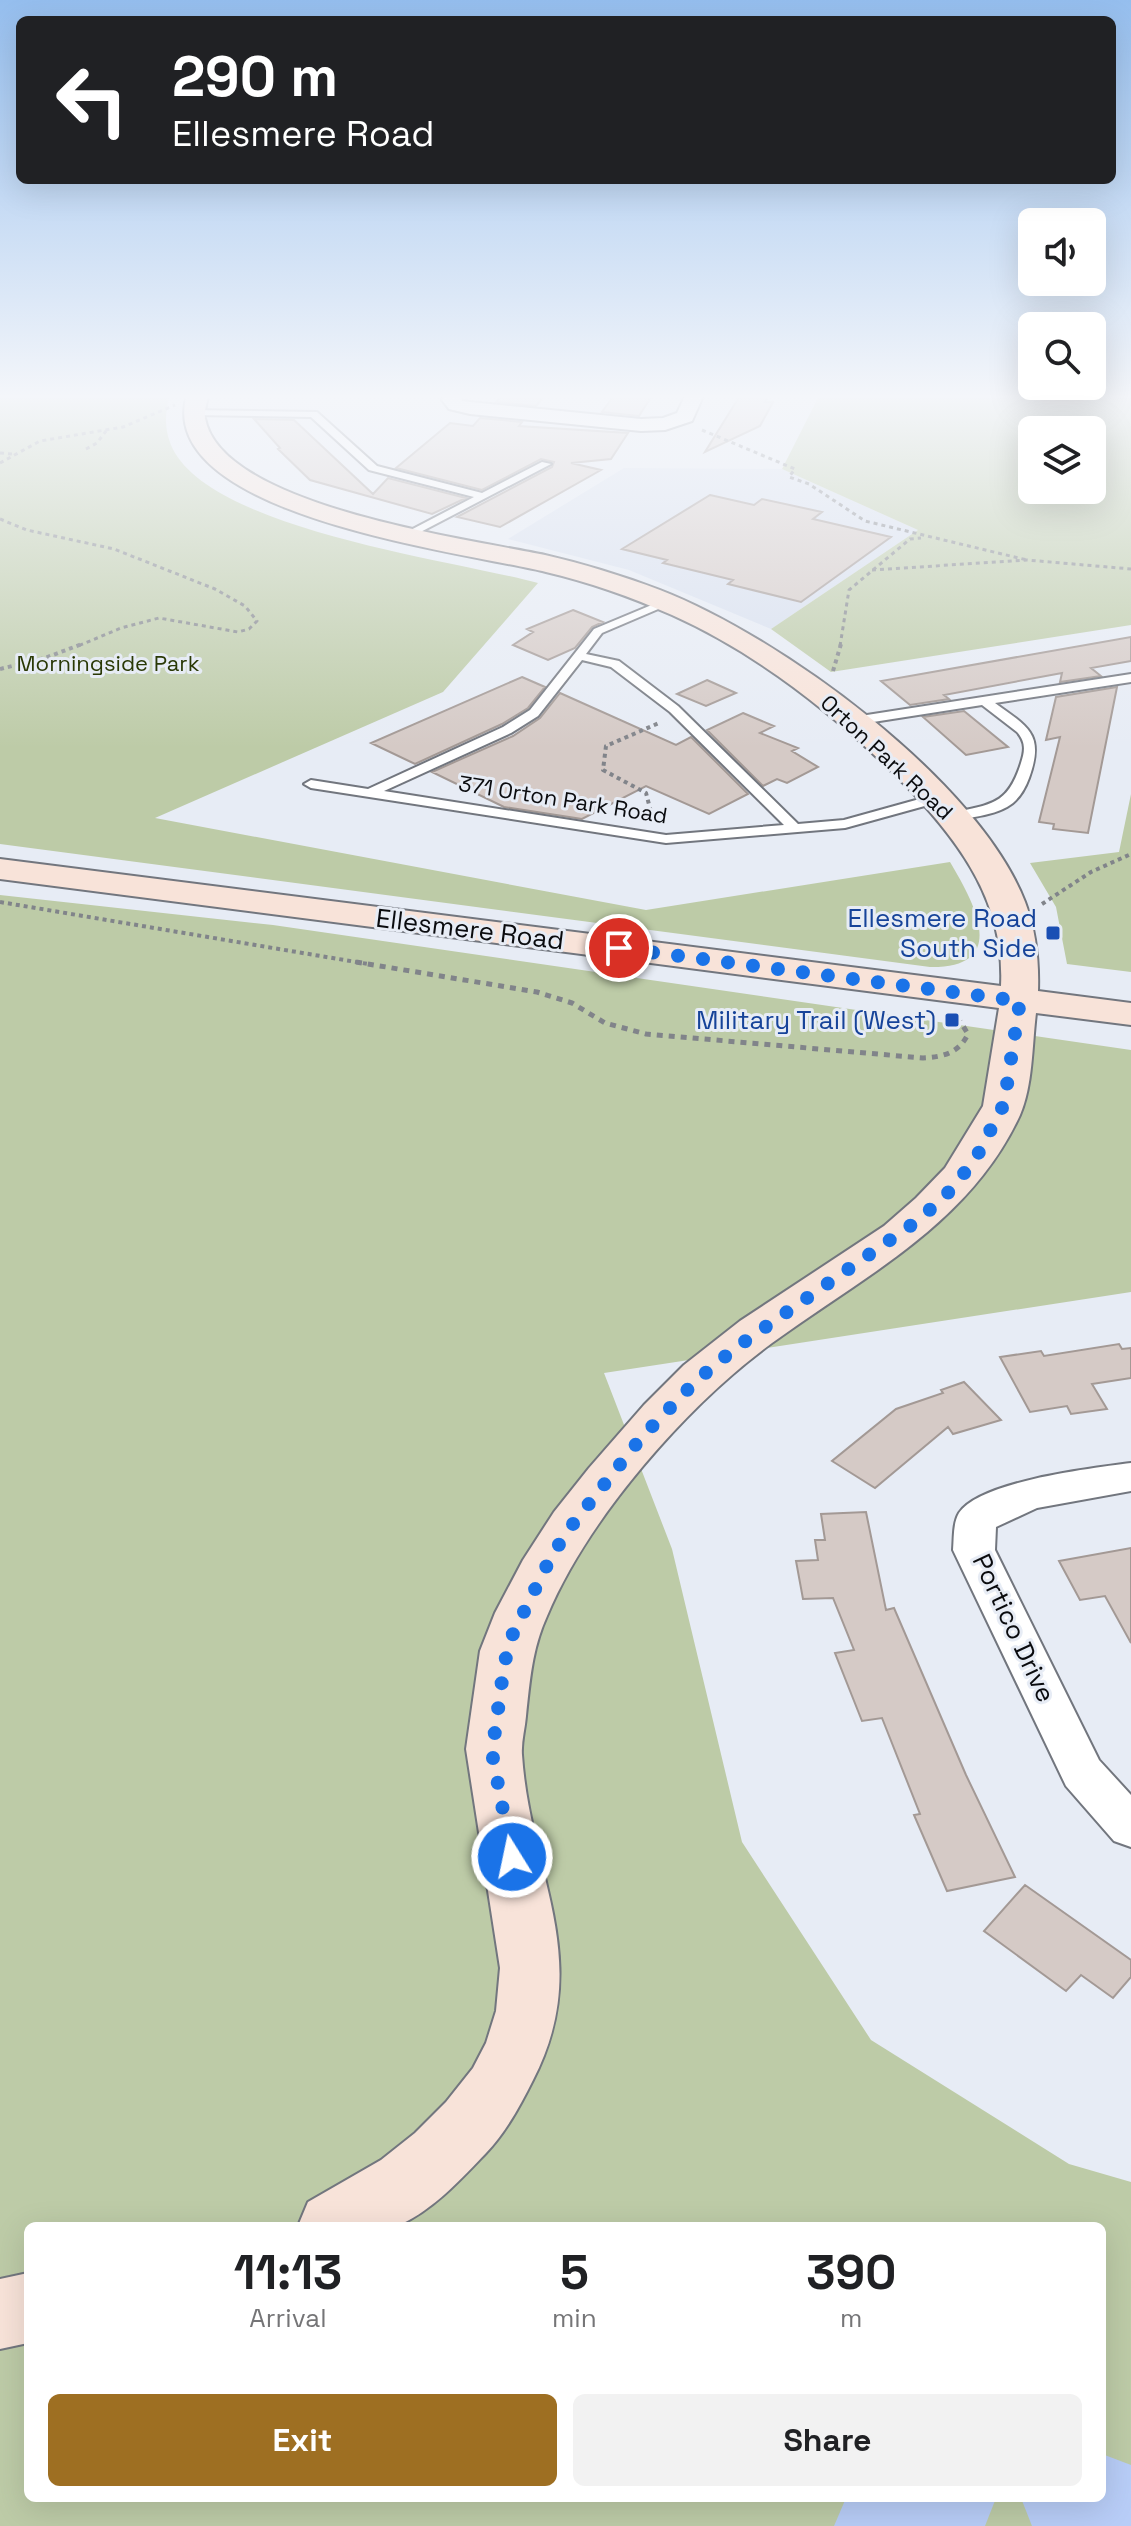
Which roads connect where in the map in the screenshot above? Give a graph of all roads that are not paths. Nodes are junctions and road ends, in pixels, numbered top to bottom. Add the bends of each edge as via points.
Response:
1 (320, 512) edge
2 (452, 512) edge
3 (409, 535) junction
4 (666, 602) junction
5 (581, 656) junction
6 (1131, 678) edge
7 (986, 702) junction
8 (854, 721) junction
9 (311, 784) dead end
10 (372, 792) junction
11 (943, 808) junction
12 (796, 829) junction
13 (0, 869) edge
14 (1020, 1001) junction
15 (1131, 1014) edge
16 (1131, 1477) edge
17 (1131, 1827) edge
18 (339, 2222) edge
19 (24, 2309) edge
20 (0, 2314) edge

1 - 3 street, Orton Park Road
2 - 3 lane
3 - 4 street, Orton Park Road via 567,569
4 - 5 lane, 371 Orton Park Road via 605,626
4 - 8 street, Orton Park Road via 761,653
5 - 10 lane, 371 Orton Park Road via 534,713
5 - 12 lane via 615,664 684,719
6 - 7 lane
7 - 8 lane
7 - 11 lane, 371 Orton Park Road via 1031,741 1020,792 998,807
8 - 11 street, Orton Park Road
9 - 10 lane, 371 Orton Park Road
10 - 12 lane, 371 Orton Park Road via 666,839
11 - 12 lane, 371 Orton Park Road
11 - 14 street, Orton Park Road via 990,864 1016,921
13 - 14 street, Ellesmere Road
14 - 15 street, Ellesmere Road
14 - 18 street, Orton Park Road via 1004,1104 953,1188 920,1219 696,1381 641,1438 551,1557 510,1640 492,1753 531,1969 526,2016 503,2075 460,2134 406,2183
16 - 17 street, Portico Drive via 998,1504 976,1520 974,1532 974,1550 1082,1773
19 - 20 street

